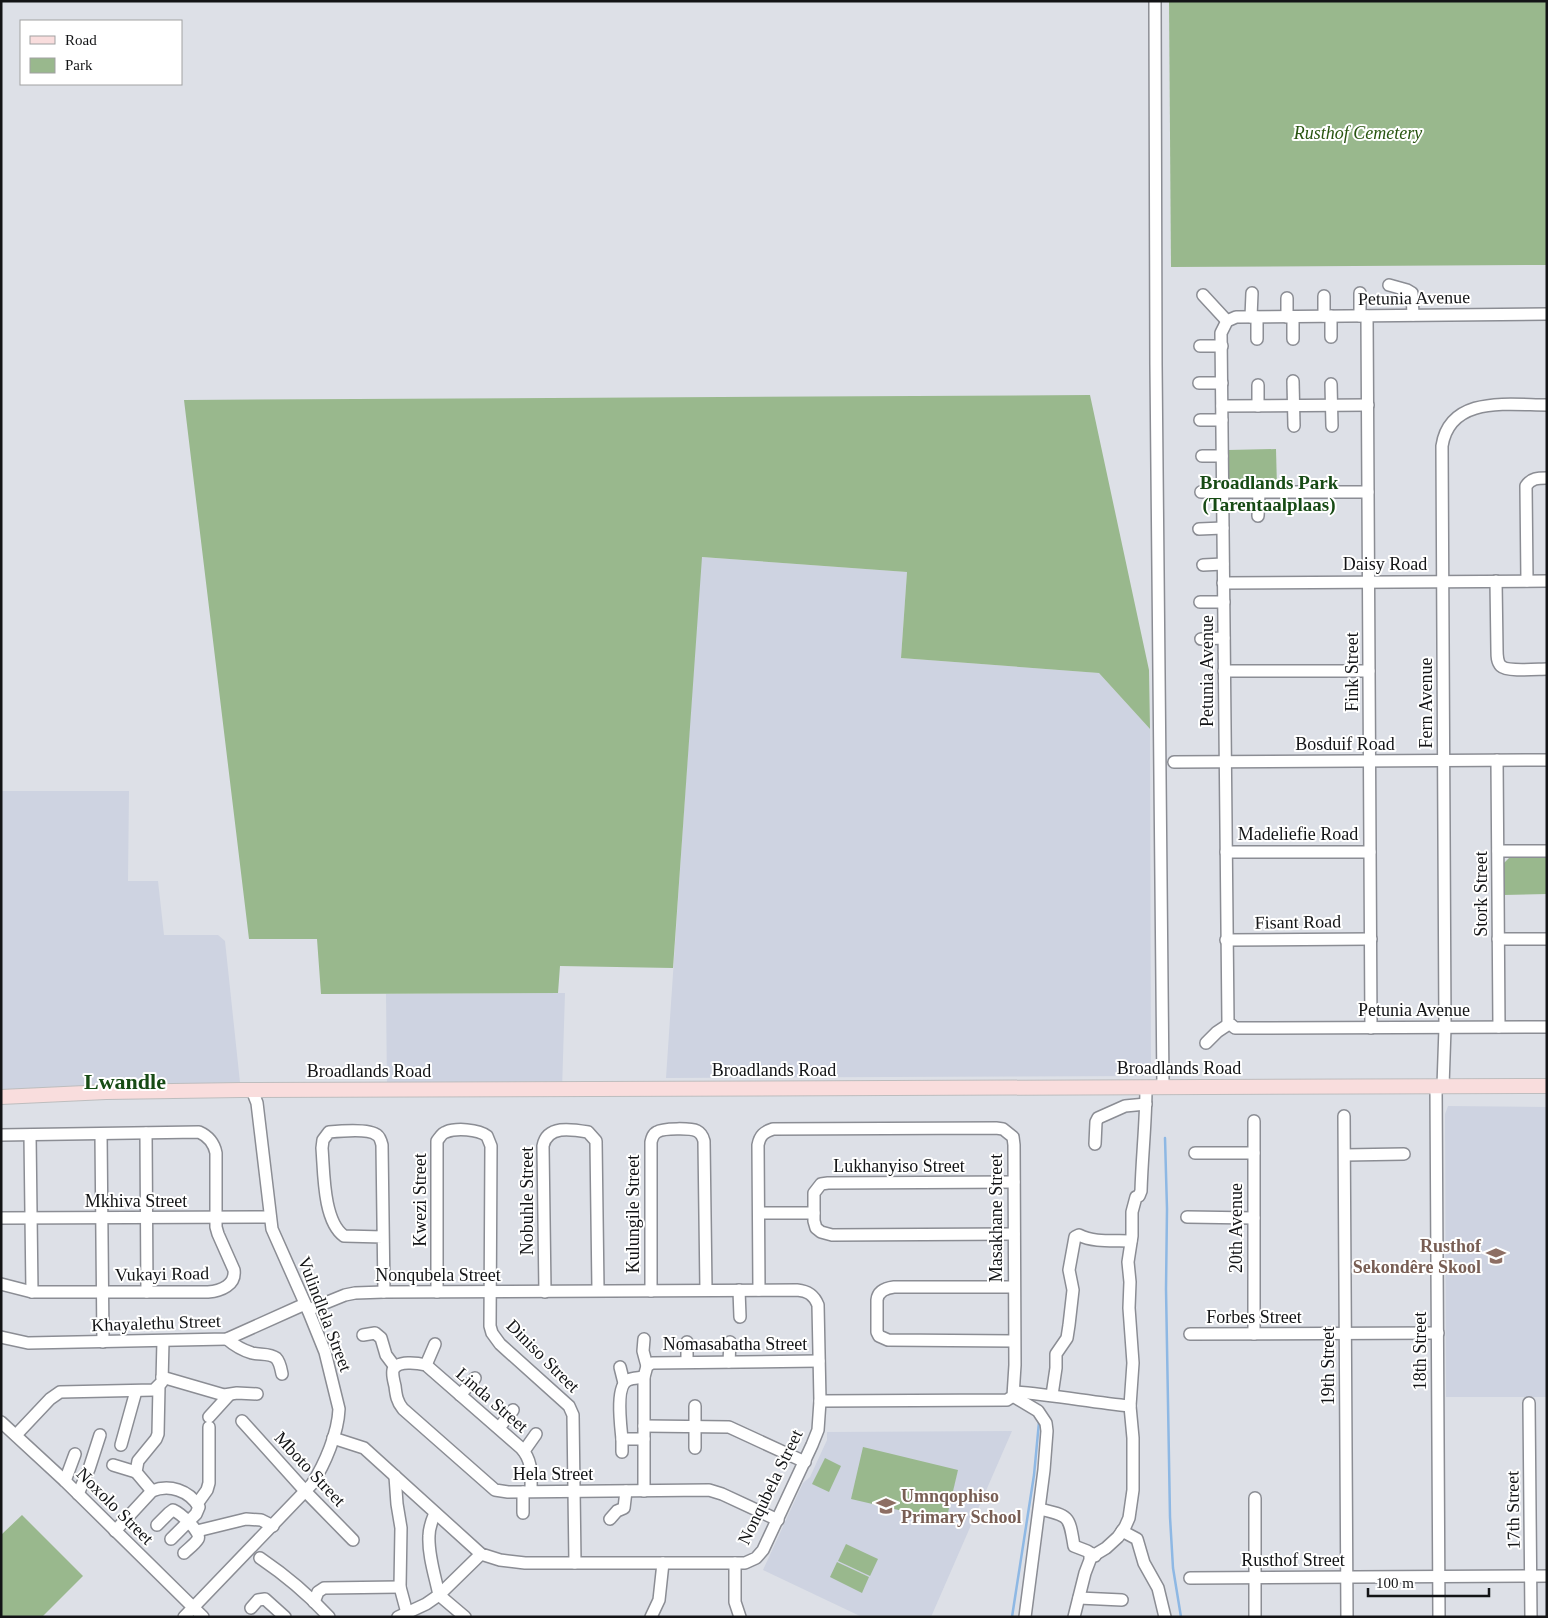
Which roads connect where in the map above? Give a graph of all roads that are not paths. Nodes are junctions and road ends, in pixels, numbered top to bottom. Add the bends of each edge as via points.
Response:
1 (1155, 1) edge
2 (1389, 285) dead end
3 (1252, 293) dead end
4 (1360, 293) dead end
5 (1203, 295) dead end
6 (1324, 296) dead end
7 (1287, 298) dead end
8 (1547, 314) edge
9 (1413, 315) junction
10 (1328, 316) junction
11 (1364, 316) junction
12 (1254, 317) junction
13 (1290, 317) junction
14 (1227, 321) junction
15 (1331, 337) dead end
16 (1257, 339) dead end
17 (1293, 339) dead end
18 (1200, 346) dead end
19 (1222, 346) junction
20 (1293, 381) dead end
21 (1199, 382) dead end
22 (1222, 383) junction
23 (1332, 384) dead end
24 (1258, 385) dead end
25 (1331, 405) junction
26 (1368, 405) junction
27 (1547, 405) edge
28 (1222, 406) junction
29 (1258, 406) junction
30 (1294, 406) junction
31 (1200, 420) dead end
32 (1222, 420) junction
33 (1294, 426) dead end
34 (1332, 426) dead end
35 (1202, 456) dead end
36 (1222, 456) junction
37 (1547, 478) edge
38 (1201, 492) dead end
39 (1368, 492) junction
40 (1223, 493) junction
41 (1259, 493) junction
42 (1258, 516) dead end
43 (1223, 528) junction
44 (1199, 529) dead end
45 (1223, 564) junction
46 (1203, 565) dead end
47 (1547, 580) edge
48 (1369, 581) junction
49 (1443, 581) junction
50 (1496, 581) junction
51 (1527, 581) junction
52 (1223, 582) junction
53 (1200, 602) dead end
54 (1224, 602) junction
55 (1224, 638) junction
56 (1201, 639) dead end
57 (1547, 669) edge
58 (1224, 671) junction
59 (1369, 671) junction
60 (1444, 760) junction
61 (1497, 760) junction
62 (1547, 760) edge
63 (1370, 761) junction
64 (1174, 762) dead end
65 (1225, 762) junction
66 (1498, 851) junction
67 (1547, 851) edge
68 (1226, 852) junction
69 (1370, 852) junction
70 (1547, 938) edge
71 (1371, 939) junction
72 (1498, 939) junction
73 (1226, 940) junction
74 (1229, 1024) junction
75 (1499, 1027) junction
76 (1547, 1027) edge
77 (1371, 1028) junction
78 (1445, 1028) junction
79 (1206, 1043) dead end
80 (1440, 1086) junction
81 (1547, 1086) edge
82 (1146, 1087) junction
83 (1163, 1087) junction
84 (252, 1090) junction
85 (1, 1097) edge
86 (1146, 1104) junction
87 (1344, 1116) dead end
88 (1254, 1121) dead end
89 (146, 1133) junction
90 (1, 1134) edge
91 (30, 1134) junction
92 (101, 1134) junction
93 (1095, 1144) dead end
94 (1195, 1153) dead end
95 (1254, 1153) junction
96 (1404, 1154) dead end
97 (1345, 1155) junction
98 (1014, 1182) junction
99 (814, 1213) junction
100 (759, 1214) junction
101 (270, 1217) junction
102 (1, 1218) edge
103 (102, 1218) junction
104 (217, 1218) junction
105 (1186, 1218) dead end
106 (1254, 1218) junction
107 (32, 1219) junction
108 (147, 1219) junction
109 (1014, 1234) junction
110 (383, 1237) junction
111 (1131, 1241) junction
112 (1, 1284) edge
113 (1014, 1287) junction
114 (598, 1290) junction
115 (706, 1290) junction
116 (739, 1290) junction
117 (759, 1290) junction
118 (651, 1291) junction
119 (32, 1292) junction
120 (147, 1292) junction
121 (384, 1292) junction
122 (437, 1292) junction
123 (545, 1292) junction
124 (103, 1293) junction
125 (491, 1293) junction
126 (307, 1307) junction
127 (740, 1317) dead end
128 (1438, 1333) junction
129 (363, 1334) dead end
130 (1190, 1334) dead end
131 (1254, 1334) junction
132 (1345, 1334) junction
133 (1, 1337) edge
134 (227, 1339) junction
135 (644, 1340) dead end
136 (163, 1341) junction
137 (1014, 1341) junction
138 (103, 1342) junction
139 (687, 1342) dead end
140 (730, 1342) dead end
141 (435, 1344) dead end
142 (819, 1361) junction
143 (687, 1362) junction
144 (729, 1362) junction
145 (650, 1364) junction
146 (426, 1365) junction
147 (397, 1366) junction
148 (620, 1367) dead end
149 (282, 1374) dead end
150 (644, 1377) junction
151 (475, 1378) dead end
152 (161, 1382) junction
153 (624, 1383) junction
154 (136, 1391) junction
155 (257, 1394) dead end
156 (460, 1394) junction
157 (1014, 1394) junction
158 (230, 1395) junction
159 (1052, 1395) junction
160 (820, 1401) junction
161 (1529, 1403) dead end
162 (695, 1406) dead end
163 (1130, 1406) junction
164 (513, 1410) dead end
165 (242, 1420) dead end
166 (1, 1422) edge
167 (644, 1426) junction
168 (696, 1426) junction
169 (499, 1428) junction
170 (536, 1434) dead end
171 (16, 1435) junction
172 (100, 1435) dead end
173 (333, 1438) junction
174 (622, 1439) junction
175 (644, 1439) junction
176 (121, 1445) dead end
177 (695, 1448) dead end
178 (524, 1451) junction
179 (622, 1452) dead end
180 (75, 1454) dead end
181 (805, 1462) junction
182 (113, 1464) dead end
183 (136, 1472) junction
184 (395, 1476) junction
185 (65, 1481) junction
186 (152, 1491) junction
187 (575, 1491) junction
188 (626, 1491) junction
189 (644, 1491) junction
190 (306, 1492) junction
191 (527, 1492) junction
192 (78, 1494) junction
193 (1255, 1498) dead end
194 (197, 1504) junction
195 (1040, 1509) junction
196 (435, 1513) junction
197 (523, 1513) dead end
198 (610, 1519) dead end
199 (778, 1520) junction
200 (188, 1522) junction
201 (157, 1525) dead end
202 (273, 1526) junction
203 (115, 1531) junction
204 (197, 1531) junction
205 (1122, 1531) junction
206 (171, 1539) dead end
207 (353, 1540) dead end
208 (184, 1553) dead end
209 (480, 1554) junction
210 (1094, 1555) junction
211 (260, 1558) dead end
212 (663, 1562) junction
213 (575, 1563) junction
214 (735, 1563) junction
215 (1531, 1576) junction
216 (1547, 1576) edge
217 (1346, 1577) junction
218 (1439, 1577) junction
219 (1190, 1578) dead end
220 (1255, 1578) junction
221 (400, 1587) junction
222 (439, 1594) junction
223 (1079, 1598) junction
224 (1122, 1600) dead end
225 (314, 1602) junction
226 (193, 1607) junction
227 (251, 1608) dead end
228 (402, 1615) edge
229 (184, 1617) edge
230 (203, 1617) edge
231 (285, 1617) edge
232 (329, 1617) edge
233 (465, 1617) edge
234 (651, 1617) edge
235 (740, 1617) edge
236 (1025, 1617) edge
237 (1074, 1617) edge
238 (1164, 1617) edge
239 (1255, 1617) edge
240 (1347, 1617) edge
241 (1439, 1617) edge
242 (1531, 1617) edge

1 - 83 street
2 - 9 street via 1412,293
3 - 12 street
4 - 11 street, Fink Street
5 - 14 street
6 - 10 street
7 - 13 street
8 - 9 street, Petunia Avenue
9 - 11 street, Petunia Avenue
10 - 11 street, Petunia Avenue
10 - 13 street, Petunia Avenue
10 - 15 street
11 - 26 street, Fink Street
12 - 13 street, Petunia Avenue
12 - 14 street, Petunia Avenue via 1236,317
12 - 16 street
13 - 17 street
14 - 19 street, Petunia Avenue via 1222,333
18 - 19 street
19 - 22 street, Petunia Avenue
20 - 30 street
21 - 22 street
22 - 28 street, Petunia Avenue
23 - 25 street
24 - 29 street
25 - 26 street
25 - 30 street
25 - 34 street
26 - 39 street, Fink Street
27 - 49 street, Fern Avenue via 1474,408 1448,428 1442,454
28 - 29 street
28 - 32 street, Petunia Avenue
29 - 30 street
30 - 33 street
31 - 32 street
32 - 36 street, Petunia Avenue
35 - 36 street
36 - 40 street, Petunia Avenue
37 - 51 street via 1534,479 1526,486
38 - 40 street
39 - 41 street
39 - 48 street, Fink Street
40 - 41 street
40 - 43 street, Petunia Avenue
41 - 42 street
43 - 44 street
43 - 45 street, Petunia Avenue
45 - 46 street
45 - 52 street, Petunia Avenue
47 - 51 street, Daisy Road
48 - 49 street, Daisy Road
48 - 52 street, Daisy Road
48 - 59 street, Fink Street
49 - 50 street, Daisy Road
49 - 60 street, Fern Avenue
50 - 51 street, Daisy Road
50 - 57 street via 1497,660 1505,669
52 - 54 street, Petunia Avenue
53 - 54 street
54 - 55 street, Petunia Avenue
55 - 56 street
55 - 58 street, Petunia Avenue
58 - 59 street
58 - 65 street, Petunia Avenue
59 - 63 street, Fink Street
60 - 61 street, Bosduif Road
60 - 63 street, Bosduif Road
60 - 78 street, Fern Avenue
61 - 62 street, Bosduif Road
61 - 66 street, Stork Street
63 - 65 street, Bosduif Road
63 - 69 street, Fink Street
64 - 65 street, Bosduif Road
65 - 68 street, Petunia Avenue
66 - 67 street
66 - 72 street, Stork Street
68 - 69 street, Madeliefie Road
68 - 73 street, Petunia Avenue
69 - 71 street, Fink Street
70 - 72 street
71 - 73 street, Fisant Road
71 - 77 street, Fink Street
72 - 75 street, Stork Street
73 - 74 street, Petunia Avenue
74 - 77 street, Petunia Avenue via 1235,1028
74 - 79 street
75 - 76 street, Petunia Avenue
75 - 78 street, Petunia Avenue
77 - 78 street, Petunia Avenue
78 - 80 street, Fern Avenue
80 - 81 main road, Broadlands Road
80 - 83 main road, Broadlands Road
80 - 128 street, 18th Street
82 - 83 main road, Broadlands Road
82 - 84 main road, Broadlands Road
82 - 86 street
84 - 85 main road, Broadlands Road
84 - 101 street, Vulindlela Street via 257,1103
86 - 93 street via 1126,1106 1099,1116
86 - 111 street via 1141,1191 1132,1212
87 - 97 street, 19th Street
88 - 95 street, 20th Avenue
89 - 92 street, Vukayi Road
89 - 104 street, Vukayi Road via 198,1132 212,1141 216,1153
89 - 108 street
90 - 91 street, Vukayi Road
91 - 92 street, Vukayi Road
91 - 107 street
92 - 103 street
94 - 95 street
95 - 106 street, 20th Avenue
96 - 97 street
97 - 132 street, 19th Street
98 - 99 street, Lukhanyiso Street via 821,1184 814,1193
98 - 100 street, Masakhane Street via 1013,1137 1003,1128 773,1129 761,1136 758,1144
98 - 109 street, Masakhane Street
99 - 100 street
99 - 109 street via 816,1228 832,1235
100 - 117 street, Masakhane Street
101 - 104 street, Mkhiva Street
101 - 126 street, Vulindlela Street via 275,1237
102 - 107 street, Mkhiva Street
103 - 107 street, Mkhiva Street
103 - 108 street, Mkhiva Street
103 - 124 street
104 - 108 street, Mkhiva Street
104 - 120 street, Vukayi Road via 218,1234 234,1270 231,1283 215,1291
105 - 106 street
106 - 131 street, 20th Avenue
107 - 119 street
108 - 120 street
109 - 113 street, Masakhane Street
110 - 110 street via 381,1140 367,1131 329,1132 322,1148 328,1206 335,1226 348,1237
110 - 121 street
111 - 159 street via 1075,1237 1069,1270 1073,1290 1067,1338 1056,1354
111 - 163 street via 1129,1308 1134,1363
112 - 119 street, Vukayi Road
113 - 137 street, Masakhane Street
113 - 137 street via 894,1287 882,1290 877,1297 877,1332 888,1340
114 - 118 street, Nonqubela Street
114 - 123 street, Nonqubela Street
114 - 123 street, Nobuhle Street via 596,1141 588,1132 565,1130 550,1133 543,1146
115 - 116 street, Nonqubela Street
115 - 118 street, Nonqubela Street
115 - 118 street, Kulungile Street via 704,1141 697,1131 674,1129 657,1132 650,1142
116 - 117 street, Nonqubela Street
116 - 127 street
117 - 142 street, Nonqubela Street via 797,1290 814,1296 819,1311
119 - 124 street, Vukayi Road
120 - 124 street, Vukayi Road
121 - 122 street, Nonqubela Street
121 - 126 street, Nonqubela Street via 355,1293
122 - 125 street, Nonqubela Street
122 - 125 street, Kwezi Street via 438,1140 448,1131 476,1130 487,1136 491,1146
123 - 125 street, Nonqubela Street
124 - 138 street
125 - 187 street, Diniso Street via 490,1326 495,1338 572,1411
126 - 134 street, Khayalethu Street
126 - 173 street, Vulindlela Street via 325,1352 339,1409
128 - 132 street, Forbes Street
128 - 218 street, 18th Street
129 - 147 street via 375,1332 386,1354
130 - 131 street, Forbes Street
131 - 132 street, Forbes Street
132 - 217 street, 19th Street
133 - 138 street, Khayalethu Street via 28,1343
134 - 136 street, Khayalethu Street
134 - 149 street via 237,1347 275,1357
135 - 145 street via 643,1351
136 - 138 street, Khayalethu Street
136 - 152 street
137 - 157 street, Masakhane Street
139 - 143 street
140 - 144 street
141 - 146 street
142 - 144 street, Nomasabatha Street
142 - 160 street, Nonqubela Street
143 - 144 street, Nomasabatha Street
143 - 145 street, Nomasabatha Street
145 - 150 street
146 - 147 street
146 - 156 street, Linda Street
147 - 191 street, Hela Street via 393,1374 397,1400 403,1409 491,1487 500,1491
148 - 153 street
150 - 153 street
150 - 167 street
151 - 156 street
152 - 154 street via 154,1390
152 - 158 street
152 - 183 street via 158,1434 136,1464
153 - 174 street via 619,1410
154 - 171 street via 60,1392
154 - 176 street
155 - 158 street
156 - 169 street, Linda Street
157 - 159 street
157 - 160 street via 1007,1400
157 - 195 street via 1038,1412 1046,1423
158 - 194 street via 209,1422 209,1483
159 - 163 street
160 - 181 street, Nonqubela Street via 817,1435
161 - 215 street, 17th Street
162 - 168 street
163 - 205 street via 1134,1475 1129,1518
164 - 169 street
165 - 190 street, Mboto Street
166 - 171 street, Noxolo Street
167 - 168 street
167 - 175 street
168 - 177 street
168 - 181 street via 734,1428
169 - 178 street, Linda Street
170 - 178 street
171 - 185 street, Noxolo Street
172 - 192 street
173 - 184 street, Nonqubela Street via 364,1448
173 - 190 street, Vulindlela Street via 320,1472
174 - 175 street
174 - 179 street
175 - 189 street
178 - 191 street, Linda Street via 530,1462
180 - 185 street
181 - 199 street, Nonqubela Street
182 - 183 street
183 - 186 street
184 - 196 street, Nonqubela Street
184 - 221 street via 401,1528
185 - 192 street, Noxolo Street
186 - 194 street via 176,1488
186 - 203 street
187 - 188 street, Hela Street
187 - 191 street, Hela Street
187 - 213 street, Diniso Street
188 - 189 street, Hela Street
188 - 198 street via 630,1509 617,1511
189 - 199 street, Hela Street via 709,1490
190 - 202 street, Vulindlela Street
190 - 207 street, Mboto Street
191 - 197 street, Linda Street
192 - 203 street, Noxolo Street
193 - 220 street
194 - 200 street via 198,1510
195 - 210 street via 1061,1514 1070,1522 1074,1546
195 - 236 street
196 - 209 street, Nonqubela Street
196 - 222 street via 429,1536
199 - 214 street, Nonqubela Street via 756,1558
200 - 201 street via 174,1510
200 - 204 street
200 - 206 street
202 - 204 street via 261,1520 246,1520
202 - 226 street, Vulindlela Street
203 - 226 street, Noxolo Street
204 - 208 street via 197,1540
205 - 210 street
205 - 238 street via 1137,1539 1144,1563 1158,1588
209 - 213 street, Nonqubela Street via 513,1562
209 - 222 street
210 - 223 street via 1090,1554
211 - 225 street via 284,1574
212 - 213 street, Nonqubela Street
212 - 214 street, Nonqubela Street
212 - 234 street via 659,1600
214 - 235 street via 735,1602
215 - 216 street, Rusthof Street
215 - 218 street, Rusthof Street
215 - 242 street, 17th Street
217 - 218 street, Rusthof Street
217 - 220 street, Rusthof Street
217 - 240 street, 19th Street
218 - 241 street, 18th Street
219 - 220 street, Rusthof Street
220 - 239 street
221 - 225 street via 324,1588 318,1592
221 - 228 street
222 - 228 street
222 - 233 street
223 - 224 street
223 - 237 street
225 - 232 street
226 - 229 street, Vulindlela Street
226 - 230 street, Noxolo Street
227 - 231 street via 258,1600 265,1599

